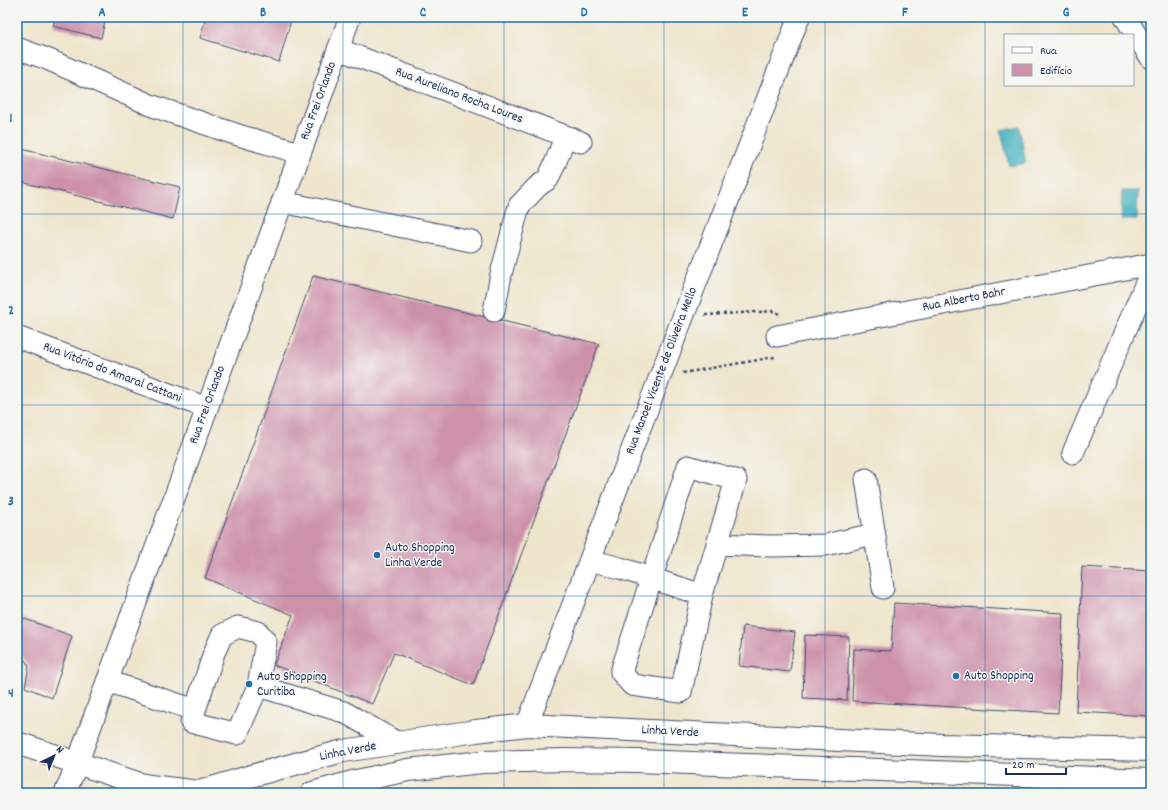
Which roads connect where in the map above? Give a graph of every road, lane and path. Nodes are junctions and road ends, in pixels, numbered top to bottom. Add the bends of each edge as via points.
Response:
1 (350, 17) edge
2 (799, 17) edge
3 (1125, 17) edge
4 (17, 48) edge
5 (338, 49) junction
6 (1151, 58) edge
7 (300, 153) junction
8 (282, 202) junction
9 (471, 241) dead end
10 (1151, 264) edge
11 (1151, 271) edge
12 (494, 311) dead end
13 (683, 317) junction
14 (781, 335) junction
15 (17, 337) edge
16 (660, 376) junction
17 (207, 408) junction
18 (1073, 453) dead end
19 (866, 479) dead end
20 (874, 534) junction
21 (717, 544) junction
22 (590, 560) junction
23 (650, 579) junction
24 (883, 588) dead end
25 (702, 595) junction
26 (107, 682) junction
27 (258, 686) junction
28 (195, 710) junction
29 (527, 725) junction
30 (17, 743) edge
31 (398, 743) junction
32 (1151, 750) edge
33 (77, 764) junction
34 (1151, 780) edge
35 (197, 792) edge
36 (65, 793) edge
37 (312, 793) edge

1 - 5 street, Rua Frei Orlando
2 - 13 street, Rua Manoel Vicente de Oliveira Mello
3 - 6 street
4 - 7 street via 153,106
5 - 7 street, Rua Frei Orlando
5 - 12 street, Rua Aureliano Rocha Loures via 573,139 556,161 548,179 519,206
7 - 8 street, Rua Frei Orlando
8 - 9 street
8 - 17 street, Rua Frei Orlando
10 - 14 street, Rua Alberto Bahr
11 - 18 street
13 - 14 path via 775,311 783,319
13 - 16 street, Rua Manoel Vicente de Oliveira Mello
14 - 16 path via 786,343 784,356
15 - 17 street, Rua Vitório do Amaral Cattani
16 - 22 street, Rua Manoel Vicente de Oliveira Mello
17 - 26 street, Rua Frei Orlando
19 - 20 street
20 - 21 street via 825,545
20 - 24 street
21 - 23 street via 736,480 688,466
21 - 25 street
22 - 23 street
22 - 29 street, Rua Manoel Vicente de Oliveira Mello
23 - 25 street
23 - 25 street via 621,672 632,685 680,692
26 - 28 street
26 - 33 street, Rua Frei Orlando
27 - 28 street via 237,734 191,722
27 - 28 street via 266,642 258,632 238,627 222,635
27 - 31 street via 344,712
29 - 31 main road, Linha Verde
29 - 32 main road, Linha Verde via 934,744
30 - 33 main road
31 - 35 main road, Linha Verde via 343,751
33 - 35 main road via 150,786
33 - 36 street, Rua Frei Orlando
34 - 37 main road via 564,760 482,762 408,770

